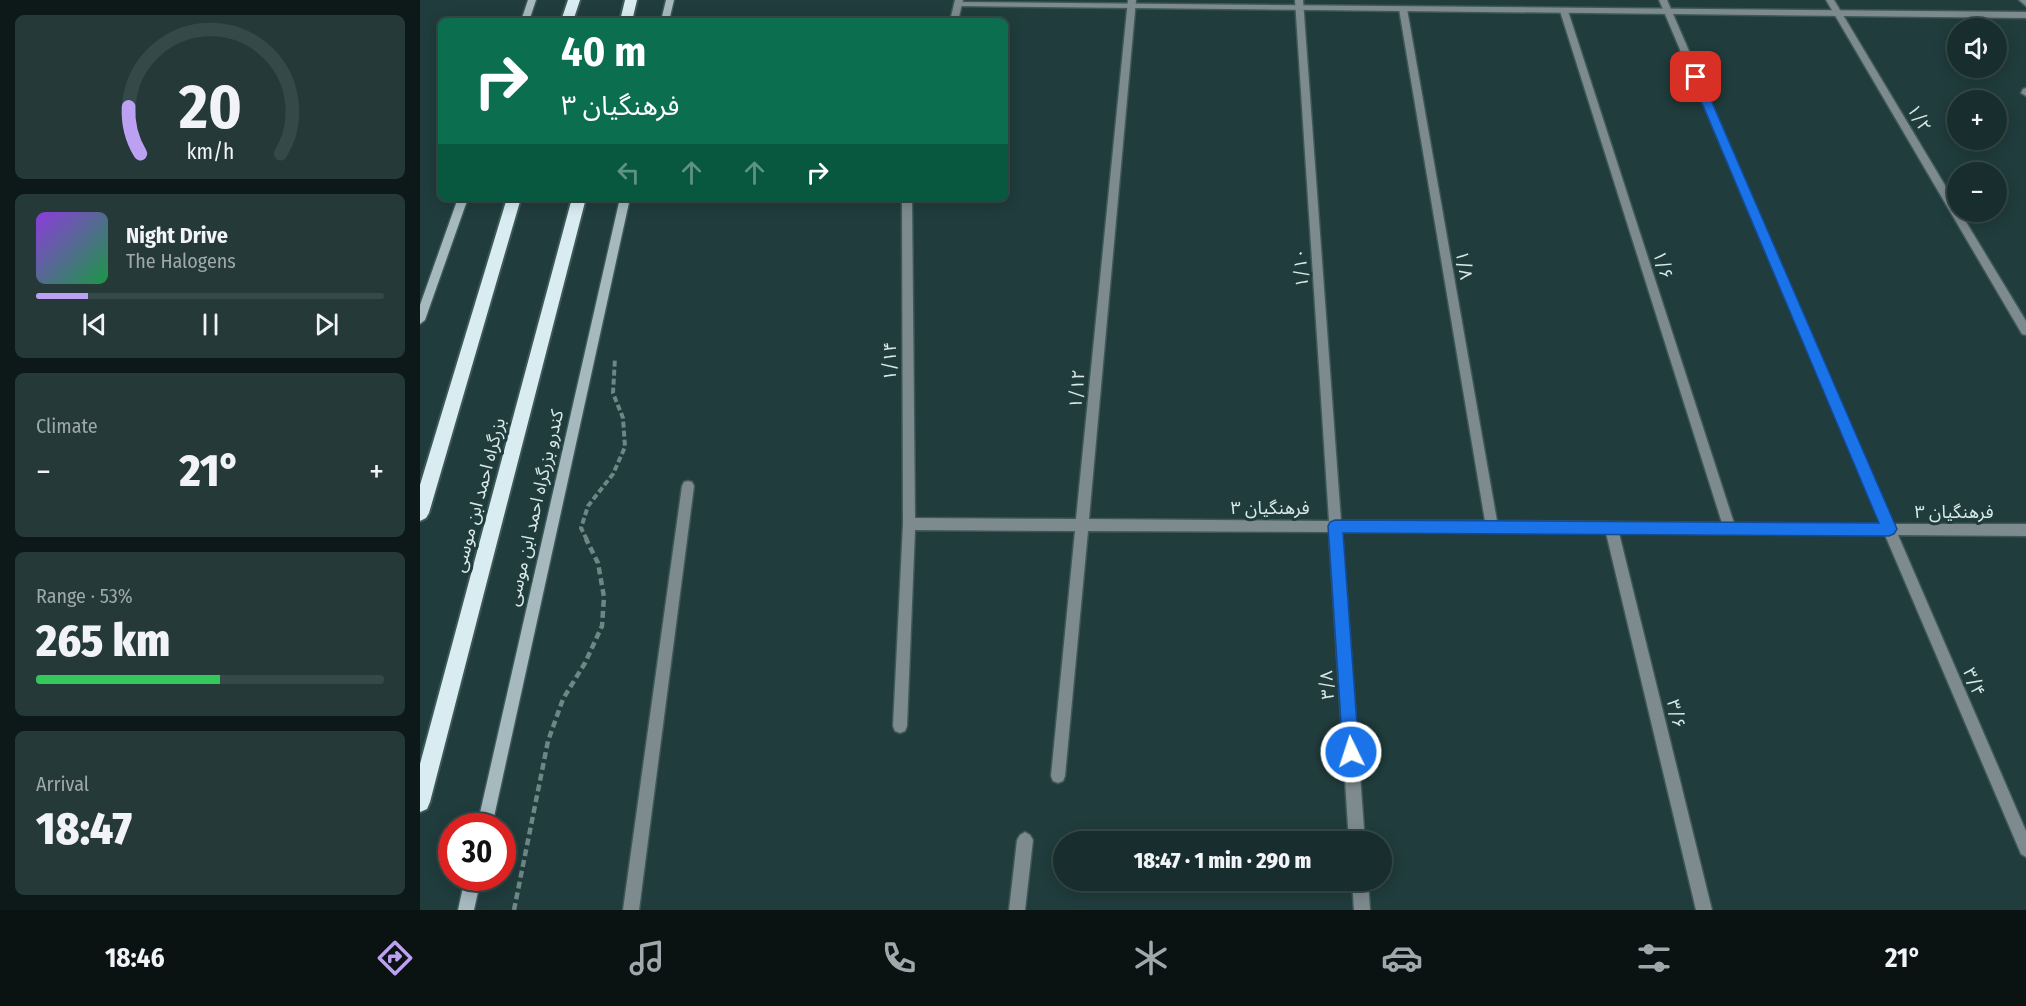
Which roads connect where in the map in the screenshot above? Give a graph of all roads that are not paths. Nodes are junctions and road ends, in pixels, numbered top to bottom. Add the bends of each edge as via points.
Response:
1 (532, 0) edge
2 (574, 0) edge
3 (631, 0) edge
4 (670, 0) edge
5 (1476, 0) edge
6 (1663, 0) edge
7 (1830, 0) edge
8 (2023, 0) edge
9 (959, 2) edge
10 (1132, 3) edge
11 (1299, 4) edge
12 (2026, 4) edge
13 (1403, 9) junction
14 (1478, 10) junction
15 (1564, 11) junction
16 (1668, 12) junction
17 (1839, 15) junction
18 (2026, 15) edge
19 (526, 18) edge
20 (568, 18) edge
21 (627, 18) edge
22 (666, 18) edge
23 (955, 18) edge
24 (462, 201) edge
25 (513, 201) edge
26 (578, 201) edge
27 (624, 201) edge
28 (907, 201) edge
29 (420, 320) edge
30 (2026, 331) edge
31 (688, 486) dead end
32 (420, 513) edge
33 (909, 524) junction
34 (1082, 525) junction
35 (1335, 526) junction
36 (1492, 527) junction
37 (1611, 528) junction
38 (1730, 529) junction
39 (1889, 529) junction
40 (2026, 530) edge
41 (900, 726) dead end
42 (1058, 776) dead end
43 (420, 802) edge
44 (487, 813) edge
45 (1356, 831) edge
46 (1025, 840) dead end
47 (2026, 849) edge
48 (470, 891) edge
49 (1361, 891) edge
50 (466, 910) edge
51 (631, 910) edge
52 (1017, 910) edge
53 (1362, 910) edge
54 (1704, 910) edge

1 - 19 main road
2 - 20 highway
3 - 21 highway
4 - 22 main road
5 - 14 street
6 - 16 street, ۳/۴
7 - 17 street, ۱/۲
8 - 12 street
9 - 10 street
9 - 23 street
10 - 11 street
10 - 34 street, ۱/۱۲
11 - 13 street
11 - 35 street, ۱/۱۰
13 - 14 street
13 - 36 street, ۱/۸
14 - 15 street
15 - 16 street
15 - 38 street, ۱/۶
16 - 17 street
16 - 39 street, ۳/۴
17 - 18 street
17 - 30 street, ۱/۲
24 - 29 main road
25 - 32 highway
26 - 43 highway, بزرگراه احمد ابن موسی
27 - 44 main road, کندرو بزرگراه احمد ابن موسی
28 - 33 street, ۱/۱۴
31 - 51 street
33 - 34 street, فرهنگیان ۳
33 - 41 street, ۱/۱۴
34 - 35 street, فرهنگیان ۳
34 - 42 street, ۱/۱۲
35 - 36 street, فرهنگیان ۳
35 - 45 street, ۳/۸
36 - 37 street, فرهنگیان ۳
37 - 38 street, فرهنگیان ۳
37 - 54 street, ۳/۶
38 - 39 street, فرهنگیان ۳
39 - 40 street, فرهنگیان ۳
39 - 47 street, ۳/۴
46 - 52 street
48 - 50 main road
49 - 53 street

